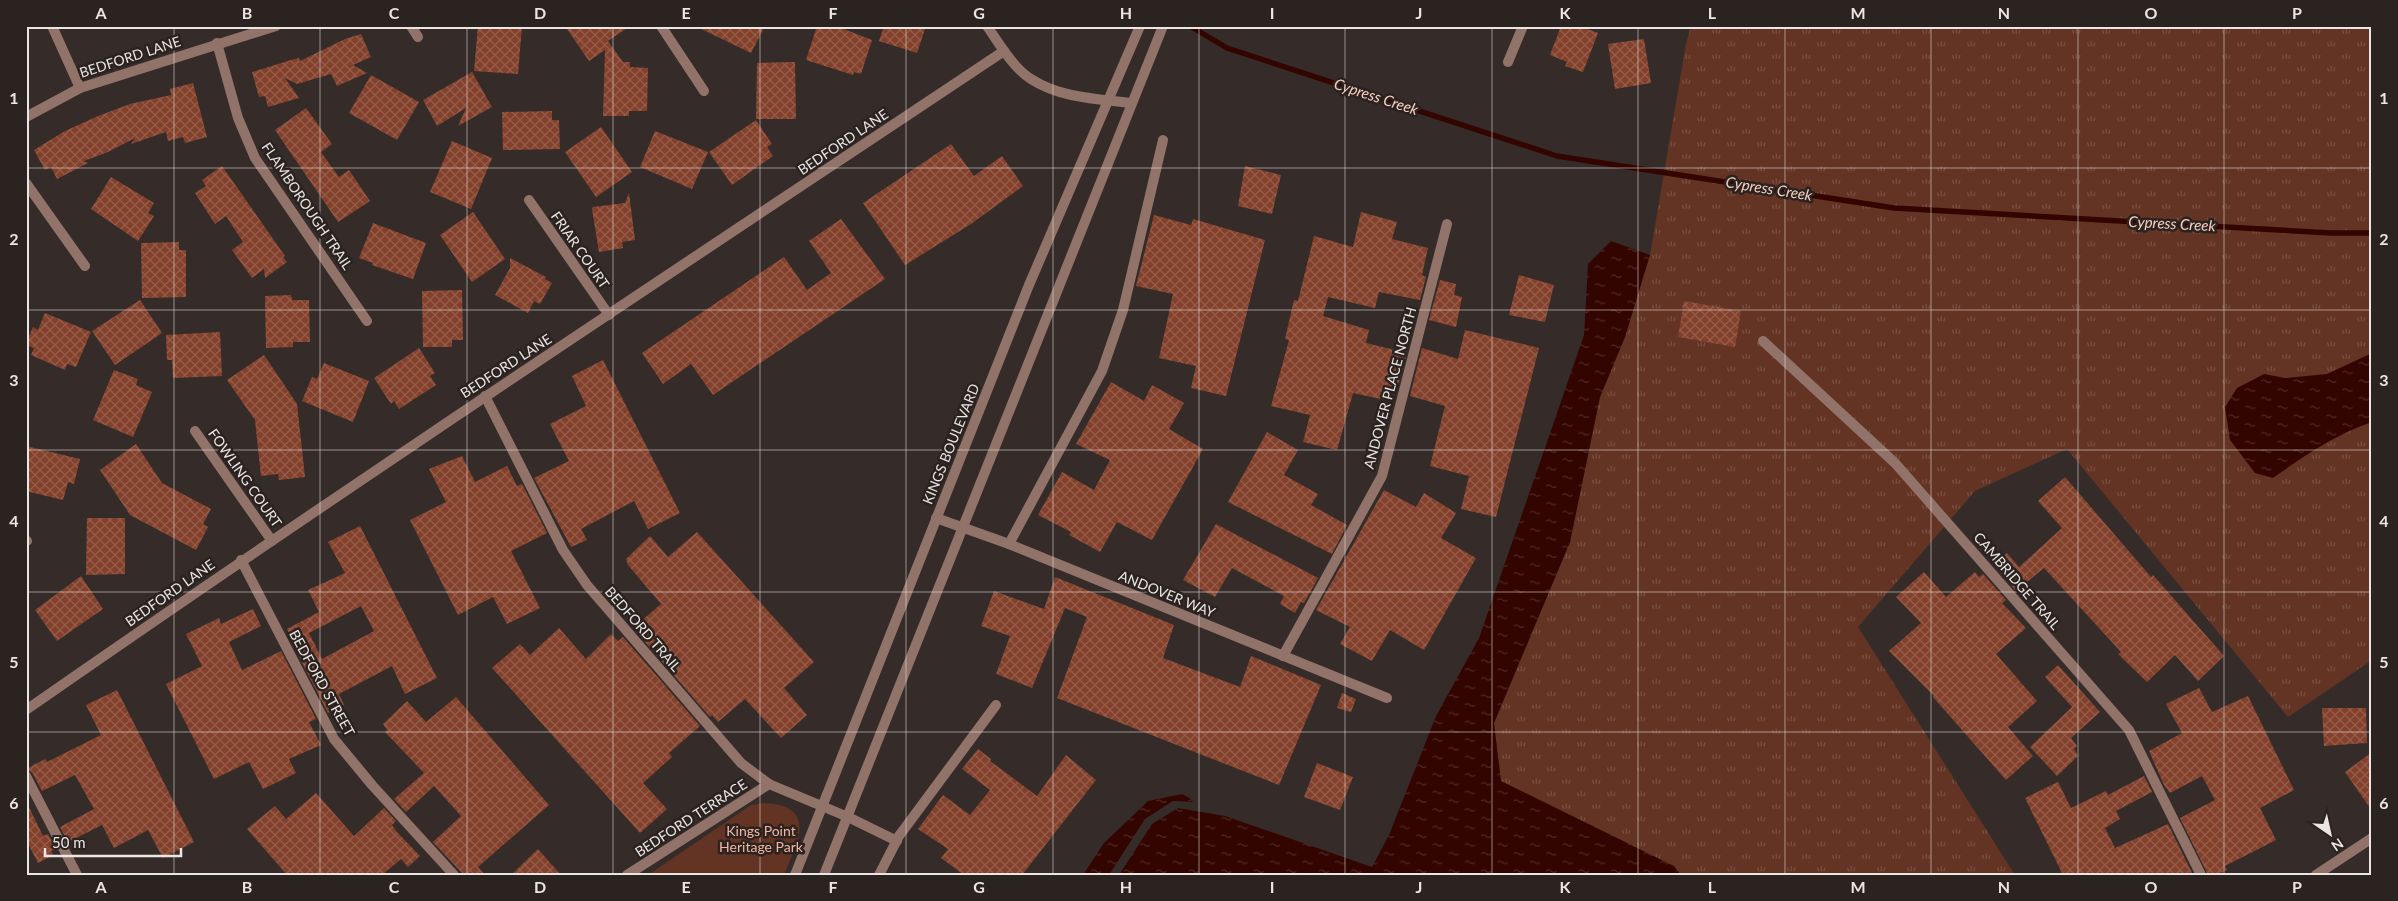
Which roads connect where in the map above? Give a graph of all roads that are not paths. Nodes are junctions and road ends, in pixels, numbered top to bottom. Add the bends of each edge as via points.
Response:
1 (52, 26) edge
2 (276, 26) edge
3 (411, 26) edge
4 (661, 26) edge
5 (987, 26) edge
6 (1140, 26) edge
7 (1163, 26) edge
8 (1523, 26) edge
9 (418, 37) dead end
10 (217, 43) junction
11 (1004, 51) junction
12 (1508, 62) dead end
13 (80, 88) junction
14 (704, 91) dead end
15 (1108, 100) junction
16 (1131, 104) junction
17 (26, 117) edge
18 (1163, 140) dead end
19 (26, 183) edge
20 (529, 200) dead end
21 (1447, 224) dead end
22 (85, 266) dead end
23 (609, 315) junction
24 (367, 320) dead end
25 (1763, 341) dead end
26 (485, 396) junction
27 (195, 431) dead end
28 (936, 518) junction
29 (962, 526) junction
30 (272, 541) junction
31 (1009, 544) junction
32 (241, 560) junction
33 (1282, 656) junction
34 (1387, 698) dead end
35 (996, 705) dead end
36 (26, 710) edge
37 (26, 776) edge
38 (769, 784) junction
39 (823, 806) junction
40 (848, 817) junction
41 (2372, 838) edge
42 (896, 841) junction
43 (77, 875) edge
44 (454, 875) edge
45 (627, 875) edge
46 (795, 875) edge
47 (824, 875) edge
48 (879, 875) edge
49 (2201, 875) edge
50 (2316, 875) edge

1 - 13 street
2 - 10 street, BEDFORD LANE
3 - 9 street
4 - 14 street
5 - 11 street
6 - 15 street, KINGS BOULEVARD
7 - 16 street
8 - 12 street
10 - 13 street, BEDFORD LANE
10 - 24 street, FLAMBOROUGH TRAIL via 238,118 255,158
11 - 15 street via 1030,79 1058,91
11 - 23 street, BEDFORD LANE
13 - 17 street, BEDFORD LANE
15 - 16 street
15 - 28 street, KINGS BOULEVARD via 1029,285
16 - 29 street
18 - 31 street via 1123,310 1102,371
19 - 22 street
20 - 23 street, FRIAR COURT
21 - 33 street, ANDOVER PLACE NORTH via 1382,476
23 - 26 street, BEDFORD LANE
25 - 49 street, CAMBRIDGE TRAIL via 1895,463 2129,730
26 - 30 street, BEDFORD LANE
26 - 38 street, BEDFORD TRAIL via 563,550 587,585 741,763
27 - 30 street, FOWLING COURT
28 - 29 street, ANDOVER WAY
28 - 39 street, KINGS BOULEVARD
29 - 31 street, ANDOVER WAY
29 - 40 street
30 - 32 street, BEDFORD LANE
31 - 33 street, ANDOVER WAY
32 - 36 street, BEDFORD LANE
32 - 44 street, BEDFORD STREET via 334,738
33 - 34 street, ANDOVER WAY
35 - 42 street
37 - 43 street
38 - 39 street, BEDFORD TRAIL
38 - 45 street, BEDFORD TERRACE
39 - 40 street, BEDFORD TRAIL
39 - 46 street, KINGS BOULEVARD
40 - 42 street, BEDFORD TRAIL
40 - 47 street
41 - 50 street
42 - 48 street

